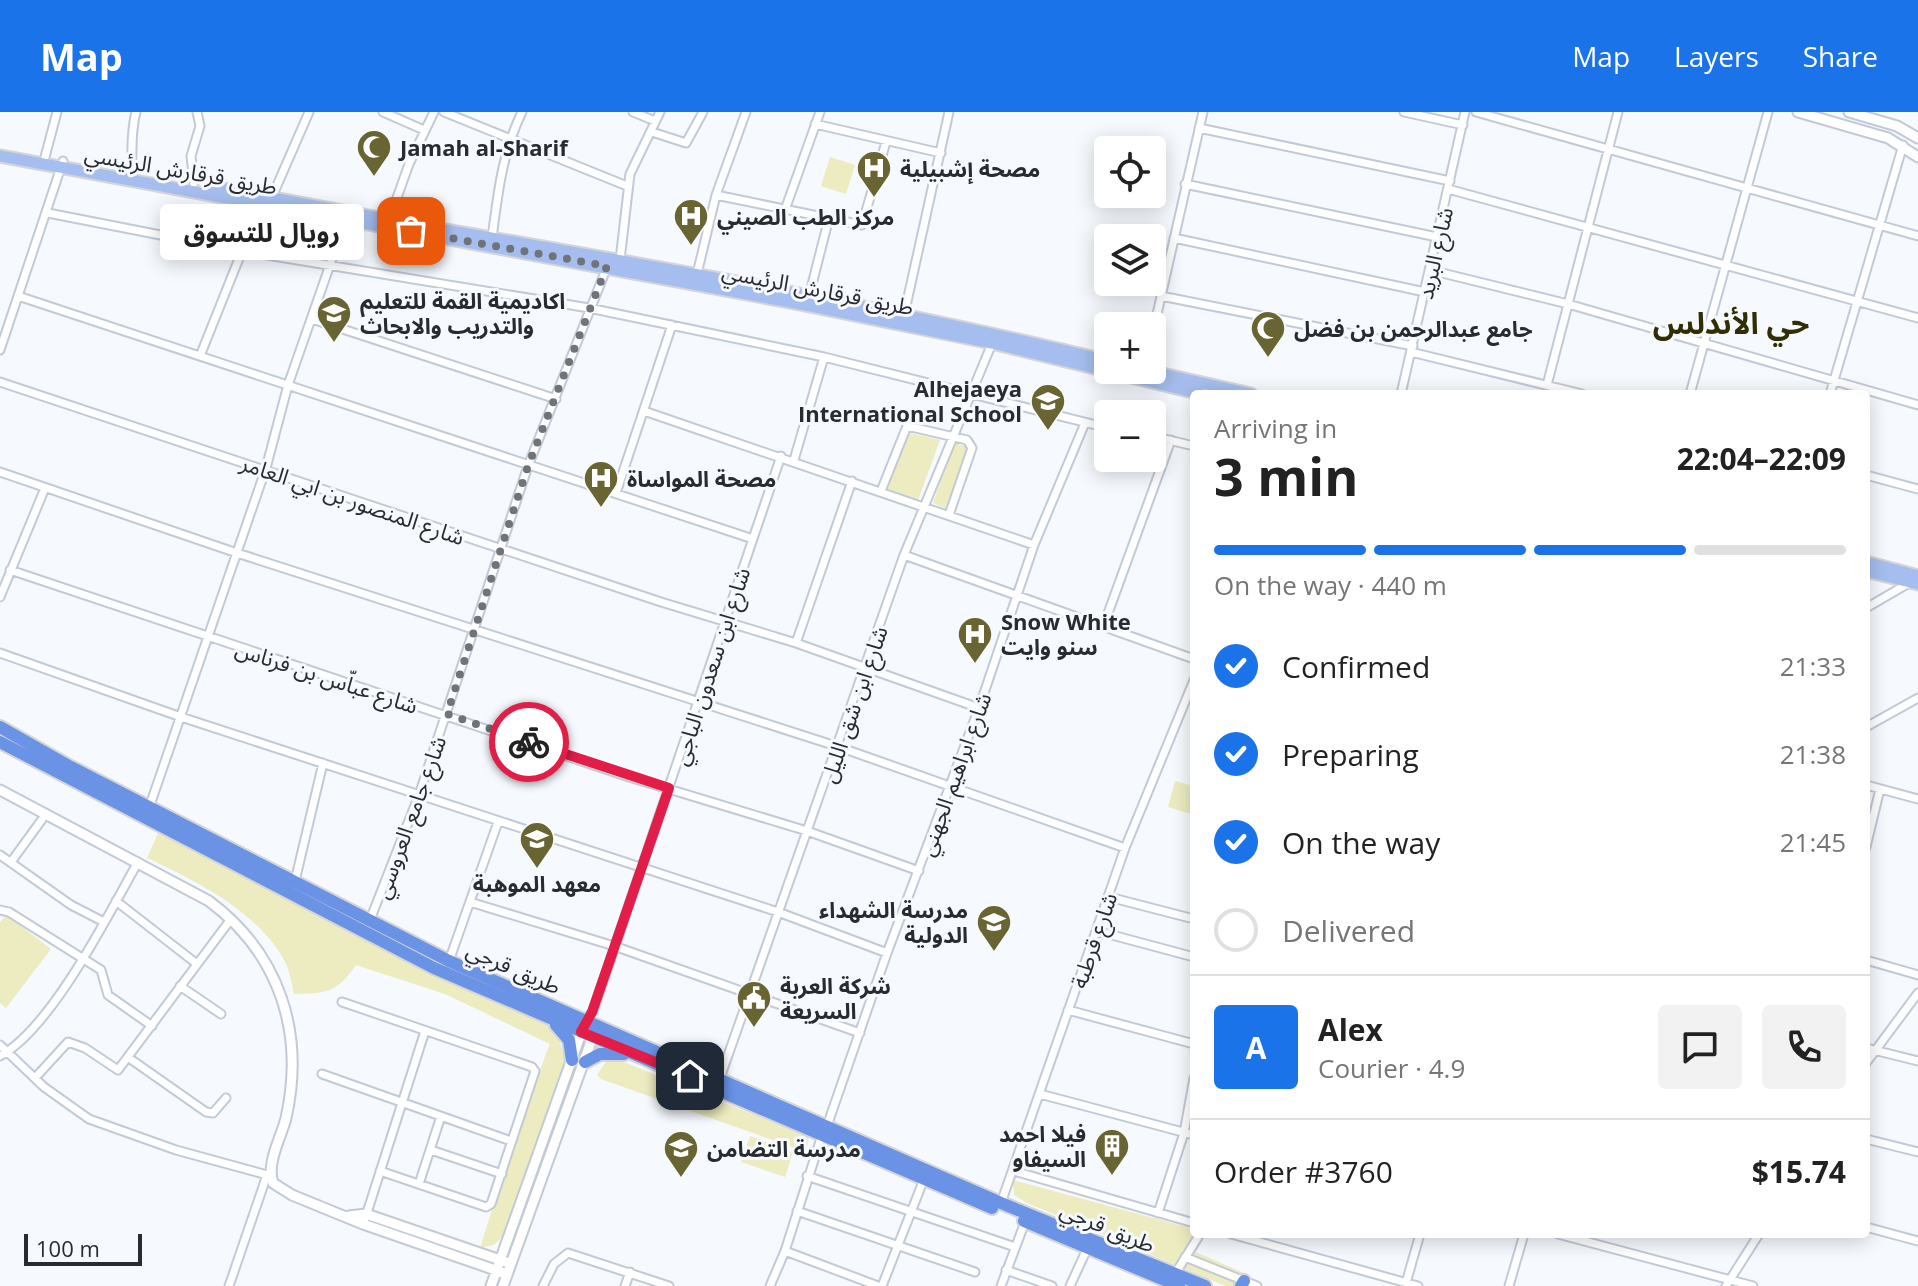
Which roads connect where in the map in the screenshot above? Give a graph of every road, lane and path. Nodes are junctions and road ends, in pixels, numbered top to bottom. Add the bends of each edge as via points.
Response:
1 (57, 112) edge
2 (136, 112) edge
3 (197, 112) edge
4 (309, 112) edge
5 (383, 112) edge
6 (434, 112) edge
7 (444, 112) edge
8 (522, 112) edge
9 (633, 112) edge
10 (660, 112) edge
11 (703, 112) edge
12 (746, 112) edge
13 (820, 112) edge
14 (949, 112) edge
15 (1203, 112) edge
16 (1404, 112) edge
17 (1465, 112) edge
18 (1476, 112) edge
19 (1618, 112) edge
20 (1768, 112) edge
21 (1798, 112) edge
22 (1849, 112) edge
23 (655, 121) junction
24 (815, 124) junction
25 (1463, 125) junction
26 (1199, 128) junction
27 (424, 130) junction
28 (652, 132) junction
29 (1918, 138) edge
30 (508, 140) junction
31 (886, 142) junction
32 (1903, 145) junction
33 (0, 149) edge
34 (1608, 149) junction
35 (941, 153) junction
36 (0, 156) edge
37 (45, 157) junction
38 (1918, 157) edge
39 (63, 164) junction
40 (131, 174) junction
41 (194, 183) junction
42 (1185, 184) junction
43 (1449, 185) junction
44 (627, 186) junction
45 (1747, 187) junction
46 (716, 195) junction
47 (272, 197) junction
48 (786, 207) junction
49 (48, 213) junction
50 (347, 215) junction
51 (829, 218) junction
52 (389, 220) junction
53 (1587, 226) junction
54 (1880, 226) junction
55 (1918, 236) edge
56 (1437, 237) junction
57 (492, 238) junction
58 (1174, 238) junction
59 (242, 251) junction
60 (612, 262) junction
61 (331, 264) junction
62 (1726, 266) junction
63 (1430, 270) junction
64 (697, 274) junction
65 (1166, 274) edge
66 (1425, 292) junction
67 (18, 296) junction
68 (809, 296) junction
69 (1161, 296) joint
70 (1857, 300) junction
71 (1568, 304) junction
72 (589, 308) junction
73 (1157, 312) edge
74 (904, 315) junction
75 (1918, 318) edge
76 (312, 319) junction
77 (672, 325) junction
78 (994, 338) junction
79 (1704, 344) junction
80 (1412, 349) junction
81 (0, 350) edge
82 (200, 356) junction
83 (824, 357) junction
84 (1094, 358) edge
85 (1166, 375) edge
86 (1833, 380) junction
87 (0, 382) edge
88 (288, 385) junction
89 (1547, 385) junction
90 (1233, 390) edge
91 (1402, 390) edge
92 (1566, 390) edge
93 (1691, 390) edge
94 (1831, 390) edge
95 (1867, 390) edge
96 (1190, 391) edge
97 (1870, 391) edge
98 (969, 393) junction
99 (556, 399) junction
100 (1918, 405) edge
101 (644, 411) junction
102 (1085, 423) junction
103 (1094, 425) edge
104 (955, 437) junction
105 (1166, 439) edge
106 (1171, 440) junction
107 (1190, 445) edge
108 (781, 456) junction
109 (794, 460) junction
110 (528, 466) junction
111 (266, 468) junction
112 (0, 472) edge
113 (1870, 476) edge
114 (852, 481) junction
115 (45, 488) junction
116 (1918, 489) edge
117 (881, 491) junction
118 (616, 493) junction
119 (923, 506) junction
120 (949, 515) junction
121 (753, 539) junction
122 (1034, 545) junction
123 (499, 549) junction
124 (237, 553) junction
125 (904, 555) junction
126 (1870, 564) edge
127 (10, 570) junction
128 (1870, 572) edge
129 (1915, 581) edge
130 (1016, 596) junction
131 (0, 597) edge
132 (1870, 606) edge
133 (723, 619) junction
134 (1103, 627) junction
135 (474, 630) junction
136 (207, 636) junction
137 (796, 643) junction
138 (0, 653) edge
139 (1190, 658) edge
140 (866, 667) junction
141 (1190, 690) edge
142 (1918, 698) edge
143 (697, 703) junction
144 (979, 708) junction
145 (447, 714) junction
146 (181, 717) junction
147 (1870, 725) edge
148 (0, 727) edge
149 (0, 742) edge
150 (839, 747) junction
151 (323, 763) junction
152 (1870, 786) edge
153 (669, 788) junction
154 (948, 789) junction
155 (1880, 789) junction
156 (0, 790) edge
157 (419, 795) junction
158 (1918, 799) edge
159 (147, 813) junction
160 (46, 814) junction
161 (498, 822) junction
162 (1870, 830) edge
163 (807, 831) junction
164 (1125, 848) junction
165 (0, 855) edge
166 (11, 862) junction
167 (138, 862) junction
168 (641, 867) junction
169 (919, 871) junction
170 (295, 881) junction
171 (1109, 897) junction
172 (116, 901) junction
173 (470, 902) junction
174 (0, 910) edge
175 (778, 912) junction
176 (1190, 918) edge
177 (231, 919) junction
178 (104, 922) junction
179 (369, 922) junction
180 (1097, 931) junction
181 (614, 946) junction
182 (887, 953) junction
183 (1190, 956) edge
184 (83, 961) junction
185 (449, 961) junction
186 (1870, 961) edge
187 (197, 964) junction
188 (1918, 975) edge
189 (180, 986) junction
190 (750, 993) junction
191 (1918, 993) edge
192 (342, 1002) dead end
193 (1068, 1010) junction
194 (221, 1014) dead end
195 (547, 1018) junction
196 (592, 1018) junction
197 (152, 1026) junction
198 (425, 1031) junction
199 (860, 1033) junction
200 (587, 1035) junction
201 (1190, 1043) edge
202 (0, 1045) edge
203 (1870, 1049) edge
204 (4, 1054) edge
205 (640, 1055) junction
206 (129, 1058) junction
207 (578, 1061) junction
208 (1918, 1061) edge
209 (322, 1074) dead end
210 (35, 1078) junction
211 (720, 1078) junction
212 (1040, 1094) junction
213 (226, 1098) dead end
214 (1190, 1100) edge
215 (403, 1101) junction
216 (441, 1116) junction
217 (824, 1130) junction
218 (1184, 1133) junction
219 (1190, 1134) edge
220 (1870, 1140) edge
221 (511, 1141) junction
222 (431, 1150) junction
223 (1918, 1152) edge
224 (380, 1171) junction
225 (1014, 1171) junction
226 (502, 1174) junction
227 (269, 1176) junction
228 (807, 1176) junction
229 (924, 1179) junction
230 (419, 1184) junction
231 (1001, 1203) junction
232 (797, 1211) junction
233 (912, 1211) junction
234 (1158, 1213) junction
235 (365, 1219) junction
236 (1025, 1222) junction
237 (1190, 1222) edge
238 (1870, 1228) edge
239 (1197, 1238) edge
240 (1245, 1238) edge
241 (1419, 1238) edge
242 (1523, 1238) edge
243 (1572, 1238) edge
244 (1756, 1238) edge
245 (1918, 1241) edge
246 (896, 1245) junction
247 (1015, 1247) junction
248 (1087, 1249) junction
249 (785, 1251) junction
250 (1185, 1257) junction
251 (509, 1269) junction
252 (1006, 1270) junction
253 (630, 1272) junction
254 (975, 1272) dead end
255 (499, 1279) edge
256 (1172, 1282) edge
257 (1036, 1283) edge
258 (1242, 1283) edge
259 (1406, 1283) junction
260 (1728, 1283) edge
261 (229, 1286) edge
262 (543, 1286) edge
263 (625, 1286) edge
264 (669, 1286) edge
265 (770, 1286) edge
266 (880, 1286) edge
267 (1001, 1286) edge
268 (1052, 1286) edge
269 (1070, 1286) edge
270 (1205, 1286) edge
271 (1257, 1286) edge
272 (1418, 1286) edge
273 (1509, 1286) edge
274 (1753, 1286) edge

1 - 37 street
2 - 40 street via 129,134
3 - 41 street via 200,126 191,156
4 - 47 street
5 - 27 street
6 - 27 street
7 - 30 street
8 - 30 street
9 - 23 street
10 - 23 street, شارع جامع العروسي
11 - 28 street via 686,143
12 - 46 street
13 - 24 street
14 - 35 street
15 - 26 street
16 - 25 street
17 - 25 street, شارع البريد
18 - 34 street
19 - 34 street
20 - 45 street
21 - 32 street
22 - 29 street
23 - 28 street, شارع جامع العروسي
24 - 31 street
24 - 48 street
25 - 43 street, شارع البريد
26 - 42 street
26 - 43 street
27 - 52 street
28 - 44 street, شارع جامع العروسي
30 - 44 street
30 - 57 street
31 - 35 street
31 - 51 street via 864,224
32 - 38 street
32 - 54 street
33 - 37 main road, طريق قرقارش الرئيسي
34 - 45 street
34 - 53 street
35 - 74 street
36 - 39 main road, طريق قرقارش الرئيسي
37 - 39 main road, طريق قرقارش الرئيسي
39 - 40 main road, طريق قرقارش الرئيسي
39 - 49 street
39 - 50 main road, طريق قرقارش الرئيسي
40 - 41 main road, طريق قرقارش الرئيسي
41 - 47 main road, طريق قرقارش الرئيسي
42 - 56 street
42 - 58 street
43 - 53 street
43 - 56 street, شارع البريد
44 - 60 street, شارع جامع العروسي
45 - 54 street
45 - 62 street
46 - 48 street
46 - 64 street
47 - 50 main road, طريق قرقارش الرئيسي
48 - 51 street
49 - 59 street
49 - 67 street
50 - 52 main road, طريق قرقارش الرئيسي
50 - 60 main road, طريق قرقارش الرئيسي
50 - 61 street
51 - 68 street
52 - 57 main road, طريق قرقارش الرئيسي
53 - 62 street
53 - 71 street
54 - 55 street
54 - 70 street
56 - 63 street, شارع البريد
57 - 60 main road, طريق قرقارش الرئيسي
58 - 65 street
58 - 66 street
59 - 61 street
59 - 82 street
60 - 64 main road, طريق قرقارش الرئيسي
60 - 72 street, شارع جامع العروسي
60 - 78 main road, طريق قرقارش الرئيسي
61 - 72 street
61 - 76 street
62 - 70 street
62 - 79 street
63 - 66 street, شارع البريد
63 - 71 street
64 - 68 main road, طريق قرقارش الرئيسي
66 - 80 street, شارع البريد
67 - 81 street
67 - 82 street
68 - 74 main road, طريق قرقارش الرئيسي
69 - 73 street
69 - 80 street
70 - 75 street
70 - 86 street
71 - 79 street
71 - 89 street
72 - 77 street
72 - 99 street, شارع جامع العروسي
74 - 78 main road, طريق قرقارش الرئيسي
76 - 88 street
76 - 99 street
77 - 83 street
77 - 101 street
78 - 84 main road, طريق قرقارش الرئيسي
78 - 96 main road, طريق قرقارش الرئيسي
78 - 98 street, شارع ابن شق الليل
79 - 86 street
79 - 93 street
80 - 89 street
80 - 91 street, شارع البريد
82 - 88 street
83 - 98 street
83 - 109 street
85 - 90 main road
86 - 94 street
86 - 95 street
87 - 111 street, شارع المنصور بن ابي العامر
88 - 110 street
88 - 111 street
89 - 92 street
97 - 100 street
98 - 102 street
98 - 104 street, شارع ابن شق الليل
99 - 110 street, شارع جامع العروسي
101 - 108 street
101 - 118 street
102 - 103 street
102 - 122 street, شارع ابراهيم الجهني
104 - 117 street via 905,427
104 - 119 street, شارع ابن شق الليل
104 - 120 street via 967,440 972,448
105 - 106 street
106 - 107 street
106 - 134 street
108 - 109 street
108 - 121 street, شارع ابن سعدون الباجي
109 - 114 street
110 - 118 street
110 - 123 street, شارع جامع العروسي
111 - 123 street, شارع المنصور بن ابي العامر
111 - 124 street
112 - 115 street
113 - 116 street
114 - 117 street
114 - 137 street
115 - 124 street
115 - 127 street
117 - 119 street
118 - 121 street
119 - 120 street
119 - 125 street, شارع ابن شق الليل
120 - 122 street
121 - 133 street, شارع ابن سعدون الباجي
122 - 130 street, شارع ابراهيم الجهني
123 - 133 street, شارع المنصور بن ابي العامر
123 - 135 street, شارع جامع العروسي
124 - 135 street
124 - 136 street
125 - 130 street
125 - 140 street, شارع ابن شق الليل
126 - 129 main road
127 - 131 street
127 - 136 street, شارع عباّس بن فرناس
128 - 129 main road
129 - 132 street
130 - 134 street
130 - 144 street, شارع ابراهيم الجهني
133 - 137 street, شارع المنصور بن ابي العامر
133 - 143 street, شارع ابن سعدون الباجي
134 - 139 street
135 - 143 street
135 - 145 street, شارع جامع العروسي
136 - 145 street, شارع عباّس بن فرناس
136 - 146 street
137 - 140 street, شارع المنصور بن ابي العامر
138 - 146 street
140 - 144 street, شارع المنصور بن ابي العامر
140 - 150 street, شارع ابن شق الليل
141 - 164 street, شارع قرطبة
142 - 147 street
143 - 150 street
143 - 153 street, شارع ابن سعدون الباجي
144 - 154 street, شارع ابراهيم الجهني
145 - 153 street, شارع عباّس بن فرناس
145 - 157 street, شارع جامع العروسي
146 - 151 street
146 - 159 street
148 - 159 highway, طريق قرجي
149 - 159 highway, طريق قرجي
150 - 154 street
150 - 163 street, شارع ابن شق الليل
151 - 157 street
151 - 170 street
152 - 155 street
153 - 163 street, شارع عباّس بن فرناس
153 - 168 street, شارع ابن سعدون الباجي
154 - 164 street
154 - 169 street, شارع ابراهيم الجهني
155 - 158 street
155 - 162 street
156 - 160 street
157 - 161 street
157 - 179 street, شارع جامع العروسي
159 - 170 highway, طريق قرجي
159 - 195 highway, طريق قرجي via 434,968
160 - 166 street
160 - 167 street
161 - 168 street
161 - 173 street
163 - 169 street, شارع عباّس بن فرناس
163 - 175 street, شارع ابن شق الليل
164 - 171 street, شارع قرطبة
165 - 166 street
166 - 178 street
167 - 172 street
167 - 177 street
168 - 175 street
168 - 181 street, شارع ابن سعدون الباجي
169 - 182 street, شارع ابراهيم الجهني
170 - 179 highway, طريق قرجي
171 - 176 street
171 - 180 street, شارع قرطبة
172 - 178 street
172 - 187 street
173 - 181 street
173 - 185 street
174 - 184 street
175 - 182 street
175 - 190 street, شارع ابن شق الليل
177 - 187 street
177 - 227 street via 275,981 294,1055 291,1093
178 - 184 street
179 - 185 highway, طريق قرجي
180 - 183 street
180 - 193 street, شارع قرطبة
181 - 190 street
181 - 196 street, شارع ابن سعدون الباجي
182 - 199 street, شارع ابراهيم الجهني
184 - 197 street via 102,972 108,995
184 - 204 street via 24,1038
185 - 196 highway, طريق قرجي
186 - 188 street
187 - 189 street
189 - 194 street
189 - 197 street
190 - 199 street
190 - 211 street, شارع ابن شق الليل
191 - 203 street
192 - 198 street
193 - 201 street
193 - 212 street, شارع قرطبة
195 - 200 highway, طريق قرجي
195 - 207 highway via 565,1034
196 - 200 street
196 - 211 highway, طريق قرجي
197 - 206 street
198 - 215 street
198 - 221 street via 532,1067
199 - 217 street, شارع ابراهيم الجهني
200 - 205 highway, طريق قرجي
200 - 207 street
202 - 204 street
203 - 208 street
204 - 210 street
205 - 207 highway via 606,1053
205 - 217 highway, طريق قرجي
206 - 210 street via 115,1070 68,1042
206 - 213 street via 206,1112 213,1113
207 - 251 street
207 - 255 street
209 - 215 street
210 - 227 street via 89,1119
211 - 217 highway, طريق قرجي
212 - 218 street
212 - 225 street, شارع قرطبة
214 - 218 street
215 - 216 street
215 - 224 street
216 - 221 street
216 - 222 street
217 - 228 street, شارع ابراهيم الجهني
217 - 229 highway, طريق قرجي
217 - 231 highway, طريق قرجي
218 - 219 street
218 - 234 street
220 - 223 street
221 - 226 street
222 - 226 street
222 - 230 street
224 - 230 street
224 - 235 street
225 - 231 street, شارع قرطبة
225 - 234 street
226 - 230 street via 486,1207
227 - 235 street via 283,1191
227 - 261 street
228 - 232 street, شارع ابراهيم الجهني
228 - 233 street
229 - 233 street
229 - 236 highway, طريق قرجي
231 - 256 highway, طريق قرجي
232 - 246 street
232 - 249 street, شارع ابراهيم الجهني
233 - 246 street
233 - 247 street
234 - 237 street
235 - 255 street
236 - 247 street
236 - 248 highway, طريق قرجي
238 - 245 street
239 - 250 street
240 - 259 street
241 - 259 street
242 - 273 street
243 - 260 street
244 - 260 street
246 - 254 street
246 - 266 street
247 - 252 street
248 - 256 highway, طريق قرجي
248 - 269 street
249 - 265 street, شارع ابراهيم الجهني
249 - 266 street
250 - 256 street
250 - 258 street
251 - 255 street
251 - 255 street
252 - 257 street
252 - 267 street
253 - 262 street via 568,1253 554,1264
253 - 263 street
253 - 264 street
256 - 270 highway, طريق قرجي
257 - 268 street
258 - 271 street
259 - 272 street
260 - 274 street

